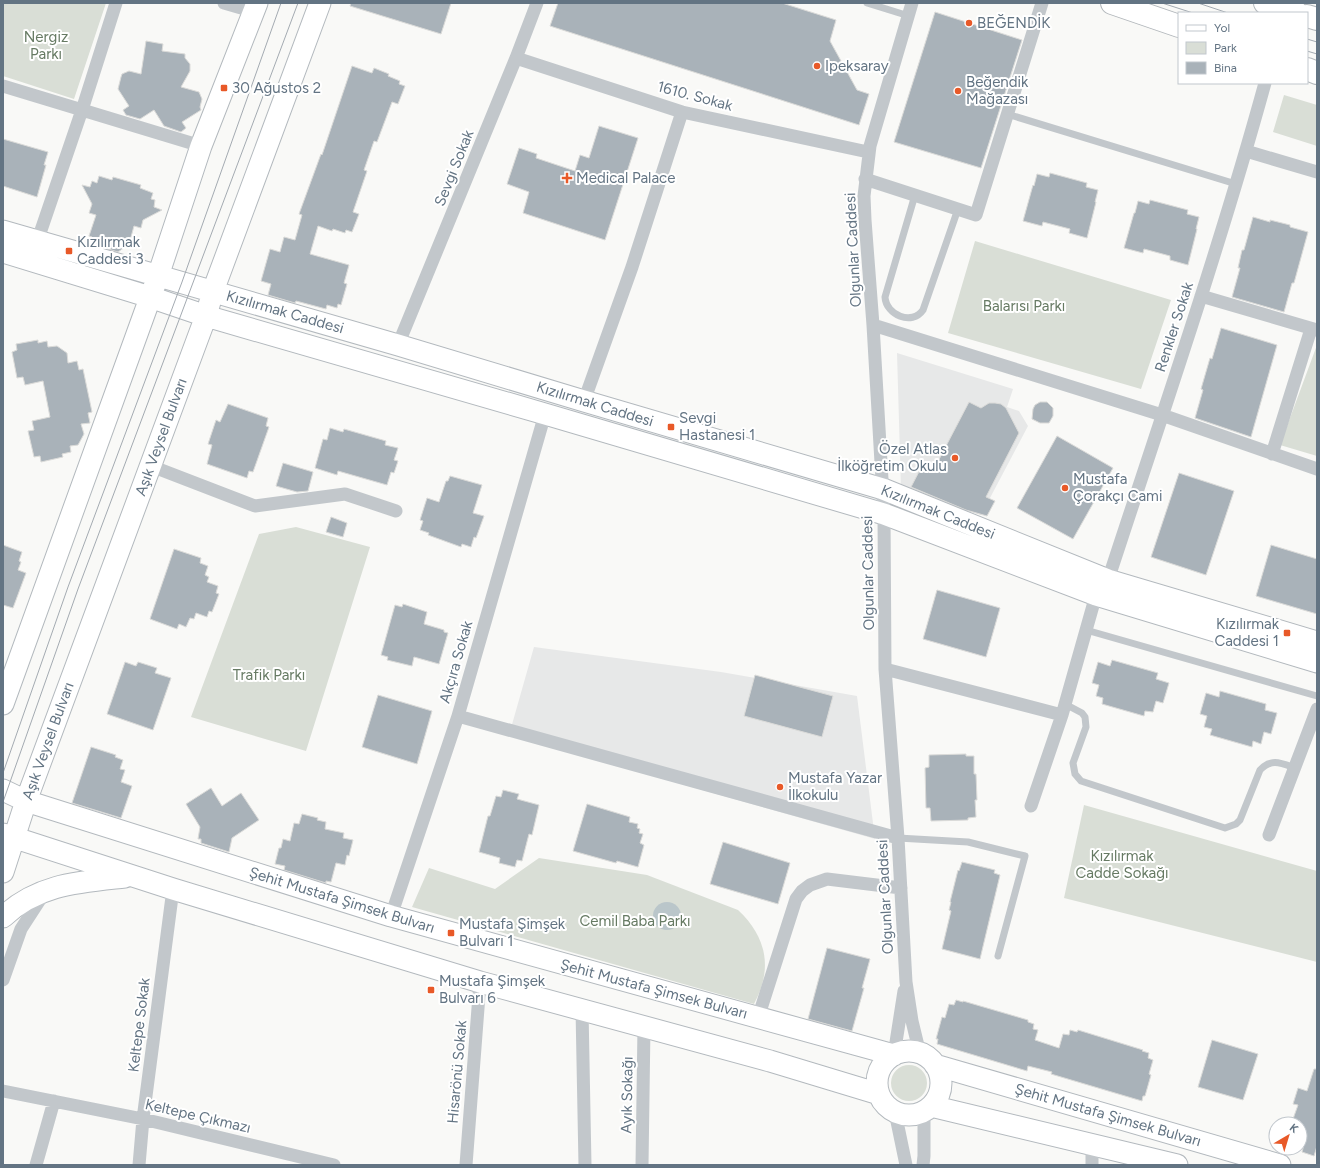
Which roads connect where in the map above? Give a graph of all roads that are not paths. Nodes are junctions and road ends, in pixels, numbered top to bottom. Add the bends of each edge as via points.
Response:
1 (116, 3) edge
2 (224, 3) edge
3 (320, 3) edge
4 (537, 3) edge
5 (867, 3) edge
6 (912, 3) edge
7 (1042, 3) edge
8 (1112, 3) edge
9 (1265, 3) edge
10 (256, 7) edge
11 (1294, 12) edge
12 (908, 16) junction
13 (1178, 26) edge
14 (516, 58) junction
15 (1265, 84) edge
16 (3, 86) edge
17 (82, 110) junction
18 (682, 112) junction
19 (1007, 114) junction
20 (201, 146) junction
21 (1246, 151) junction
22 (868, 152) junction
23 (1317, 172) edge
24 (865, 179) junction
25 (1236, 184) junction
26 (916, 195) junction
27 (958, 209) junction
28 (3, 231) edge
29 (37, 242) junction
30 (3, 252) edge
31 (158, 276) junction
32 (213, 291) junction
33 (1201, 296) junction
34 (150, 297) junction
35 (885, 300) junction
36 (872, 303) junction
37 (206, 316) junction
38 (874, 325) junction
39 (1314, 329) edge
40 (398, 345) junction
41 (584, 401) junction
42 (545, 414) junction
43 (1162, 415) junction
44 (1272, 454) junction
45 (150, 466) junction
46 (1317, 469) edge
47 (882, 489) junction
48 (396, 511) dead end
49 (884, 514) junction
50 (1102, 588) junction
51 (1086, 630) junction
52 (1317, 642) edge
53 (1317, 662) edge
54 (885, 669) junction
55 (1317, 696) edge
56 (3, 704) edge
57 (1317, 709) edge
58 (1063, 710) junction
59 (458, 716) junction
60 (1294, 768) junction
61 (3, 790) edge
62 (26, 800) junction
63 (1032, 806) dead end
64 (1269, 835) dead end
65 (8, 836) edge
66 (898, 838) junction
67 (3, 872) edge
68 (134, 877) junction
69 (173, 888) junction
70 (901, 888) junction
71 (46, 890) junction
72 (391, 916) junction
73 (3, 917) edge
74 (998, 956) dead end
75 (3, 980) edge
76 (480, 982) junction
77 (906, 982) junction
78 (582, 1009) junction
79 (758, 1018) junction
80 (644, 1026) junction
81 (894, 1055) junction
82 (927, 1059) junction
83 (3, 1092) edge
84 (879, 1094) junction
85 (54, 1101) junction
86 (927, 1109) junction
87 (895, 1112) junction
88 (143, 1119) junction
89 (1092, 1145) junction
90 (36, 1165) edge
91 (139, 1165) edge
92 (334, 1165) edge
93 (466, 1165) edge
94 (585, 1165) edge
95 (642, 1165) edge
96 (906, 1165) edge
97 (923, 1165) edge
98 (1092, 1165) edge
99 (1177, 1165) edge
100 (1280, 1165) edge

1 - 17 street
2 - 10 street
3 - 32 main road, Aşık Veysel Bulvarı
4 - 14 street, Sevgi Sokak
5 - 12 lane
6 - 12 street, Olgunlar Caddesi
7 - 19 street
8 - 13 highway
9 - 11 highway
10 - 20 main road
12 - 22 street, Olgunlar Caddesi
14 - 18 street, 1610. Sokak
14 - 40 street, Sevgi Sokak
15 - 21 street, Renkler Sokak
16 - 17 street
17 - 20 street
17 - 29 street
18 - 22 street, 1610. Sokak
18 - 41 street via 632,267
19 - 25 lane
19 - 27 street via 976,215
20 - 31 main road
21 - 23 street
21 - 25 street, Renkler Sokak
22 - 24 street, Olgunlar Caddesi
24 - 26 street
24 - 36 street, Olgunlar Caddesi via 865,220
25 - 33 street, Renkler Sokak
26 - 27 street
26 - 35 lane
27 - 35 lane via 920,314 908,319 892,312
28 - 29 main road, Kızılırmak Caddesi
29 - 31 main road, Kızılırmak Caddesi
30 - 34 main road, Kızılırmak Caddesi
31 - 32 main road, Kızılırmak Caddesi
31 - 34 main road
32 - 37 main road, Aşık Veysel Bulvarı
32 - 40 main road, Kızılırmak Caddesi
33 - 39 street
33 - 43 street, Renkler Sokak
34 - 37 main road, Kızılırmak Caddesi
34 - 56 main road
35 - 36 lane
36 - 38 street, Olgunlar Caddesi
37 - 42 main road, Kızılırmak Caddesi
37 - 45 main road, Aşık Veysel Bulvarı
38 - 43 street
38 - 47 street, Olgunlar Caddesi
39 - 44 street
40 - 41 main road, Kızılırmak Caddesi
41 - 47 main road, Kızılırmak Caddesi
42 - 49 main road, Kızılırmak Caddesi
42 - 59 street, Akçıra Sokak
43 - 44 street
43 - 50 street, Renkler Sokak
44 - 46 street
45 - 48 street via 255,506 345,494
45 - 62 main road, Aşık Veysel Bulvarı
47 - 49 street, Olgunlar Caddesi
47 - 50 main road, Kızılırmak Caddesi
49 - 50 main road, Kızılırmak Caddesi
49 - 54 street, Olgunlar Caddesi
50 - 51 street, Renkler Sokak
50 - 52 main road, Kızılırmak Caddesi
50 - 53 main road, Kızılırmak Caddesi
51 - 55 lane
51 - 58 street, Renkler Sokak
54 - 58 street
54 - 66 street, Olgunlar Caddesi
57 - 60 street
58 - 60 lane via 1082,713 1086,722 1073,763 1075,774 1081,781 1225,828 1240,820 1260,770 1264,766 1277,762
58 - 63 street, Renkler Sokak
59 - 66 street
59 - 72 street, Akçıra Sokak
60 - 64 street
61 - 62 main road, Şehit Mustafa Şimsek Bulvarı
62 - 65 main road, Aşık Veysel Bulvarı
62 - 72 main road, Şehit Mustafa Şimsek Bulvarı
65 - 67 main road, Aşık Veysel Bulvarı
65 - 68 main road
66 - 70 street, Olgunlar Caddesi
66 - 74 lane via 968,842 1025,856
68 - 69 main road
68 - 71 main road via 71,884
69 - 76 main road
69 - 88 street, Keltepe Sokak
70 - 77 street, Olgunlar Caddesi
70 - 79 street via 827,879 802,891 796,899
71 - 73 main road via 23,901
71 - 75 street via 21,929
72 - 79 main road, Şehit Mustafa Şimsek Bulvarı
76 - 78 main road
76 - 93 street, Hisarönü Sokak
77 - 81 street
77 - 82 street via 912,1021
78 - 80 main road
78 - 94 street
79 - 81 main road, Şehit Mustafa Şimsek Bulvarı
80 - 84 main road
80 - 95 street, Ayık Sokağı
81 - 82 main road via 911,1052
81 - 84 main road via 881,1068 877,1085
82 - 86 main road via 939,1073 941,1082 937,1099
82 - 100 main road, Şehit Mustafa Şimsek Bulvarı
83 - 85 street, Keltepe Çıkmazı
84 - 87 main road via 889,1109
85 - 88 street, Keltepe Çıkmazı
85 - 90 street
86 - 87 main road via 915,1115
86 - 89 main road, Şehit Mustafa Şimsek Bulvarı
86 - 97 street
87 - 96 street
88 - 91 street, Keltepe Sokak
88 - 92 street, Keltepe Çıkmazı
89 - 98 street
89 - 99 main road, Şehit Mustafa Şimsek Bulvarı

